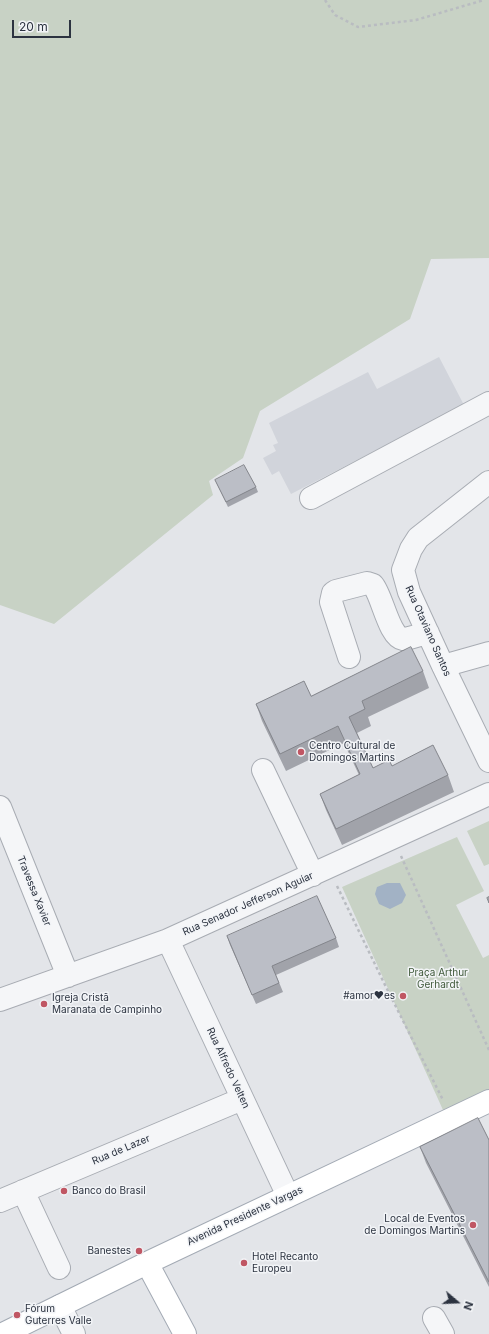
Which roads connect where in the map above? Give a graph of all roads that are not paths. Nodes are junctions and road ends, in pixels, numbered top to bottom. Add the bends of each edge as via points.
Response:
1 (489, 403) edge
2 (489, 482) edge
3 (310, 498) dead end
4 (428, 632) junction
5 (489, 653) edge
6 (349, 657) dead end
7 (443, 666) junction
8 (487, 753) edge
9 (263, 770) dead end
10 (489, 794) edge
11 (0, 806) edge
12 (321, 871) junction
13 (168, 940) junction
14 (68, 976) junction
15 (0, 1000) edge
16 (242, 1099) junction
17 (489, 1101) edge
18 (23, 1191) junction
19 (288, 1196) junction
20 (0, 1201) edge
21 (147, 1263) junction
22 (59, 1268) dead end
23 (60, 1306) junction
24 (3, 1334) edge
25 (74, 1334) edge
26 (185, 1334) edge

1 - 3 street
2 - 4 street, Rua Otaviano Santos via 418,538 411,549 403,570 409,592
4 - 6 street via 403,639 399,637 392,630 373,585 367,583 336,591 331,602
4 - 7 street, Rua Otaviano Santos
5 - 7 street
7 - 8 street, Rua Otaviano Santos
9 - 12 street
10 - 12 street, Rua Senador Jefferson Aguiar
11 - 14 street, Travessa Xavier
12 - 13 street, Rua Senador Jefferson Aguiar
13 - 14 street, Rua Senador Jefferson Aguiar
13 - 16 street, Rua Alfredo Velten
14 - 15 street, Rua Senador Jefferson Aguiar
16 - 18 street, Rua de Lazer
16 - 19 street, Rua Alfredo Velten
17 - 19 main road, Avenida Presidente Vargas
18 - 20 street, Rua de Lazer
18 - 22 street
19 - 21 main road, Avenida Presidente Vargas
21 - 23 main road, Avenida Presidente Vargas
21 - 26 main road
23 - 24 main road, Avenida Presidente Vargas
23 - 25 street

